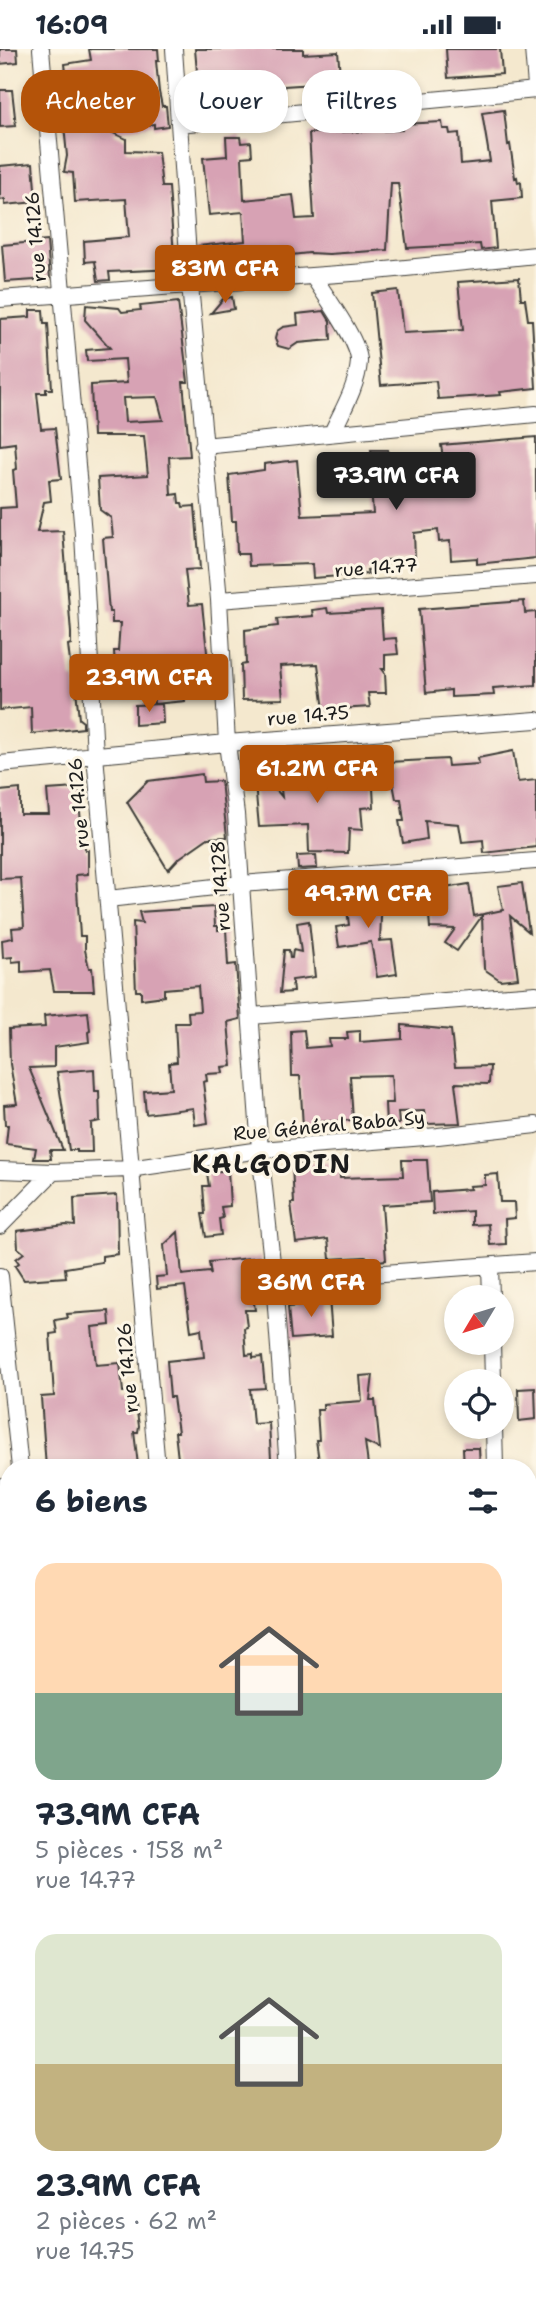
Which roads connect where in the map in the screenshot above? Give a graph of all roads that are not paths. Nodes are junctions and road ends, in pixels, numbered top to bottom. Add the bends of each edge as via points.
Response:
1 (41, 49) edge
2 (174, 49) edge
3 (533, 49) edge
4 (175, 70) edge
5 (536, 88) edge
6 (288, 113) edge
7 (180, 133) edge
8 (536, 255) edge
9 (313, 276) junction
10 (190, 285) junction
11 (61, 296) junction
12 (0, 299) edge
13 (536, 414) edge
14 (332, 433) junction
15 (203, 446) junction
16 (536, 576) edge
17 (219, 600) junction
18 (536, 720) edge
19 (227, 743) junction
20 (95, 755) junction
21 (0, 764) edge
22 (536, 862) edge
23 (241, 884) junction
24 (108, 899) junction
25 (536, 994) edge
26 (251, 1016) junction
27 (536, 1125) edge
28 (260, 1150) junction
29 (129, 1169) junction
30 (0, 1170) edge
31 (53, 1172) junction
32 (0, 1226) edge
33 (536, 1262) edge
34 (490, 1266) junction
35 (0, 1276) edge
36 (274, 1281) junction
37 (491, 1285) edge
38 (495, 1439) edge
39 (19, 1459) edge
40 (156, 1459) edge
41 (287, 1459) edge
42 (495, 1459) edge

1 - 11 street, rue 14.126
2 - 4 street, rue 14.128
3 - 5 street
5 - 6 street
7 - 10 street, rue 14.128
8 - 9 street
9 - 10 street
9 - 14 street via 358,354 353,387
10 - 11 street
10 - 15 street, rue 14.128
11 - 12 street
11 - 20 street, rue 14.126 via 83,534
13 - 14 street
14 - 15 street
15 - 17 street, rue 14.128
16 - 17 street, rue 14.77
17 - 19 street, rue 14.128
18 - 19 street, rue 14.75
19 - 20 street, rue 14.75
19 - 23 street, rue 14.128
20 - 21 street, rue 14.75
20 - 24 street, rue 14.126
22 - 23 street
23 - 24 street
23 - 26 street, rue 14.128
24 - 29 street, rue 14.126
25 - 26 street
26 - 28 street, rue 14.128
27 - 28 street, Rue Général Baba Sy
28 - 29 street, Rue Général Baba Sy
28 - 36 street, rue 14.128
29 - 31 street, Rue Général Baba Sy
29 - 40 street, rue 14.126
30 - 31 street, Rue Général Baba Sy
31 - 32 street
33 - 34 street
34 - 36 street
34 - 37 street
35 - 39 street
36 - 41 street, rue 14.128
38 - 42 street

